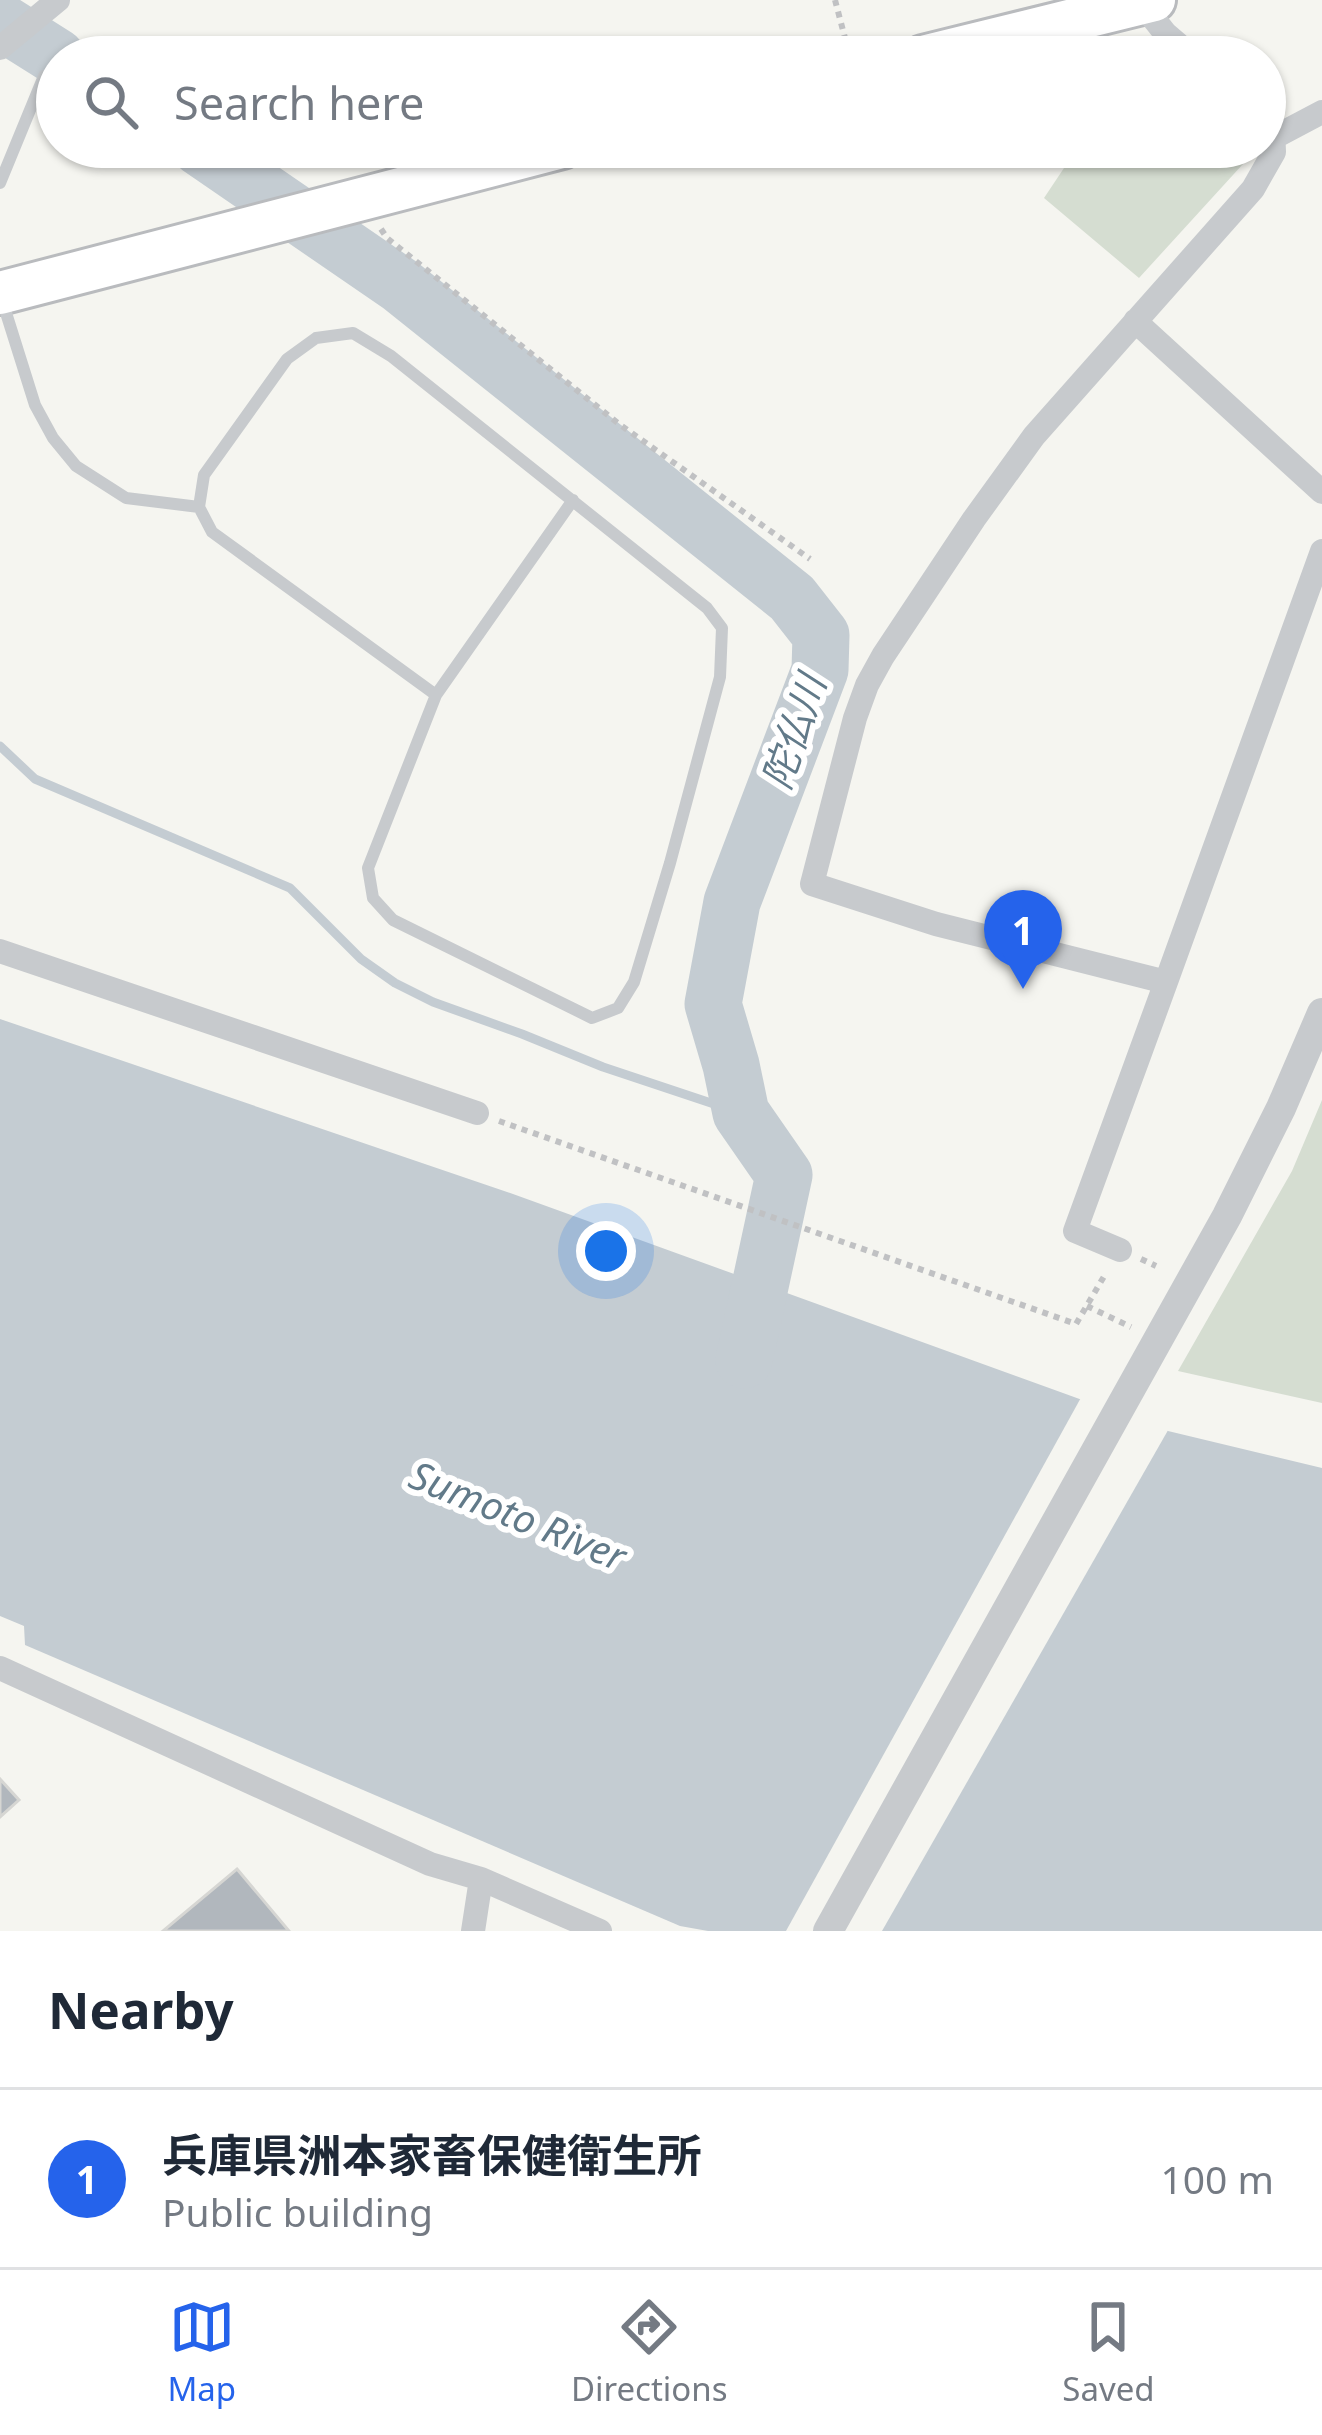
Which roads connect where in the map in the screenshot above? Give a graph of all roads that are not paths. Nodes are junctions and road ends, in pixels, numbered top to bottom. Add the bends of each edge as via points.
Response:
1 (1148, 2) edge
2 (47, 3) edge
3 (1009, 36) edge
4 (1168, 36) edge
5 (0, 48) edge
6 (36, 95) edge
7 (1322, 112) edge
8 (1286, 124) edge
9 (478, 168) edge
10 (1265, 168) edge
11 (0, 183) edge
12 (0, 293) edge
13 (1136, 321) junction
14 (1322, 492) edge
15 (573, 500) junction
16 (199, 507) junction
17 (1322, 551) edge
18 (436, 695) junction
19 (0, 950) edge
20 (1166, 982) junction
21 (1322, 1013) edge
22 (477, 1113) dead end
23 (1120, 1250) road end
24 (0, 1668) edge
25 (481, 1880) junction
26 (472, 1931) edge
27 (600, 1931) edge
28 (829, 1931) edge

1 - 3 highway
1 - 4 street
2 - 5 street
6 - 11 lane
7 - 8 street
9 - 12 highway
10 - 13 street
12 - 16 lane via 35,405 76,466 125,498
13 - 14 street
13 - 20 street via 1034,436 867,685 812,884
15 - 16 lane via 352,333 316,338 287,359 204,475
15 - 18 lane
15 - 18 lane via 722,628 720,677 676,843 634,982 618,1008 592,1018 394,920 373,898 368,868
16 - 18 lane via 212,532
17 - 20 street
19 - 22 street
20 - 23 street via 1076,1231
21 - 28 street via 1227,1216
24 - 25 street
25 - 26 street
25 - 27 street

